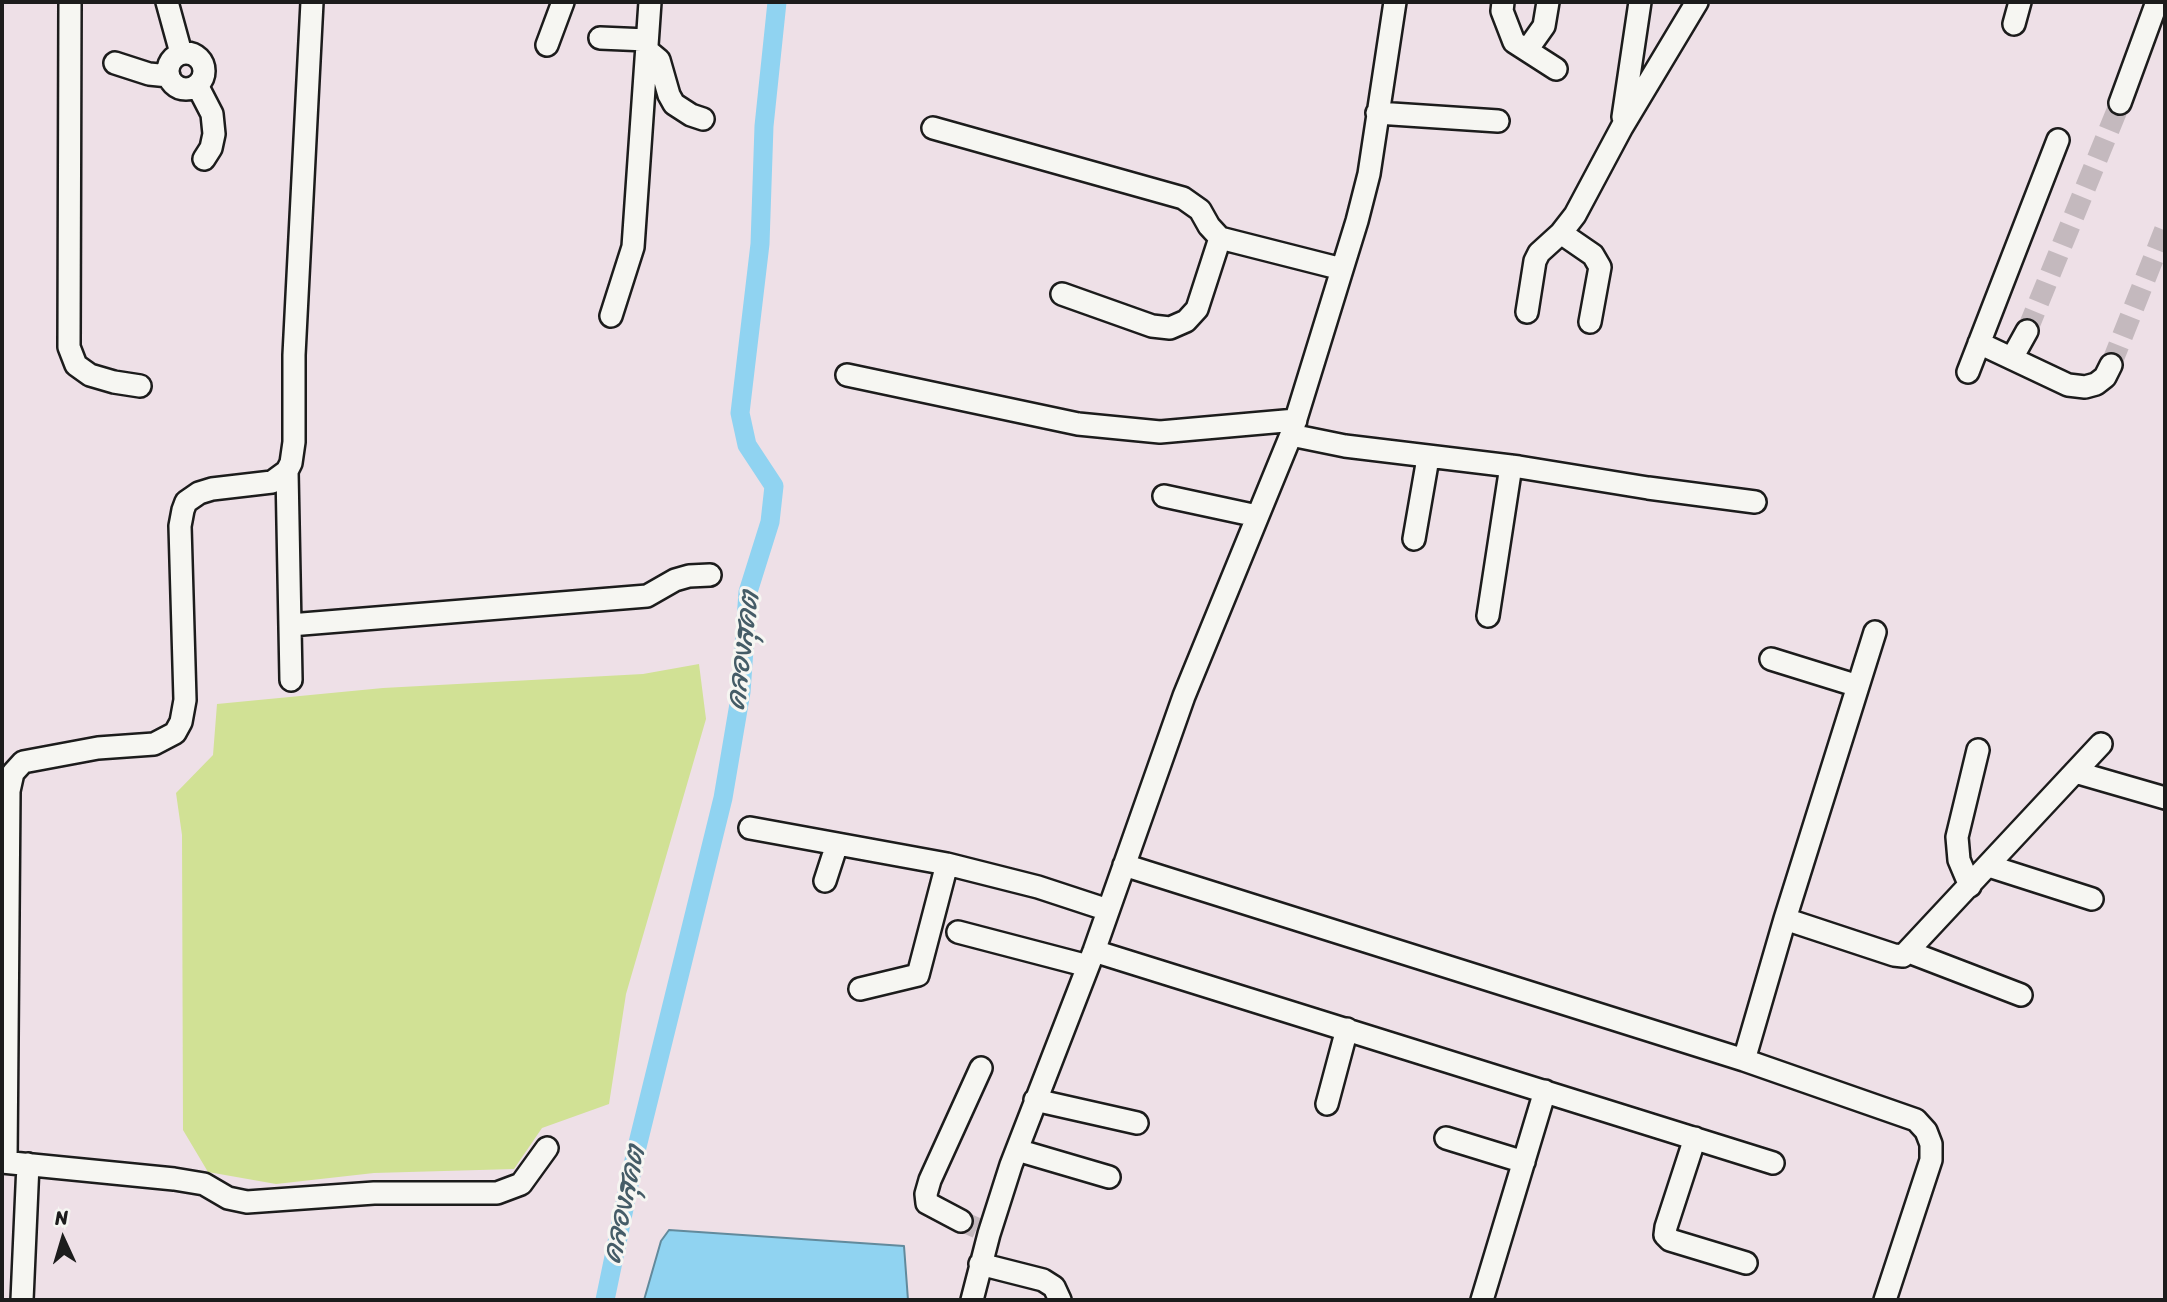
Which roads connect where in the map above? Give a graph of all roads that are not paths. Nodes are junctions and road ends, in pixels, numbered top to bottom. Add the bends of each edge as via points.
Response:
1 (70, 2) edge
2 (167, 2) edge
3 (312, 2) edge
4 (563, 2) edge
5 (650, 2) edge
6 (1395, 2) edge
7 (1503, 2) edge
8 (1548, 2) edge
9 (1640, 2) edge
10 (1697, 2) edge
11 (2020, 2) edge
12 (2157, 2) edge
13 (2014, 24) dead end
14 (600, 38) dead end
15 (547, 45) dead end
16 (647, 45) junction
17 (1527, 50) junction
18 (181, 53) junction
19 (114, 63) dead end
20 (1556, 69) dead end
21 (170, 76) junction
22 (197, 85) junction
23 (2120, 103) tunnel mouth
24 (1377, 113) junction
25 (703, 119) dead end
26 (1499, 121) dead end
27 (1622, 127) junction
28 (933, 128) dead end
29 (2058, 140) dead end
30 (204, 159) dead end
31 (1561, 233) junction
32 (1220, 238) junction
33 (1342, 270) junction
34 (1062, 294) dead end
35 (1527, 312) dead end
36 (611, 316) dead end
37 (1590, 322) dead end
38 (2027, 331) tunnel mouth
39 (1979, 343) junction
40 (2012, 358) junction
41 (2111, 365) tunnel mouth
42 (1968, 372) dead end
43 (847, 375) dead end
44 (140, 386) dead end
45 (1293, 427) junction
46 (1428, 458) junction
47 (1511, 466) junction
48 (287, 471) junction
49 (1164, 496) dead end
50 (1755, 502) dead end
51 (1257, 516) junction
52 (1414, 539) dead end
53 (710, 575) dead end
54 (1488, 616) dead end
55 (290, 625) junction
56 (1875, 632) dead end
57 (1770, 659) dead end
58 (291, 680) dead end
59 (1858, 686) junction
60 (2101, 744) dead end
61 (1978, 750) dead end
62 (2075, 772) junction
63 (2165, 798) edge
64 (750, 828) dead end
65 (837, 844) junction
66 (947, 864) junction
67 (1124, 865) junction
68 (1989, 866) junction
69 (825, 881) dead end
70 (1970, 886) junction
71 (2092, 899) dead end
72 (1108, 911) junction
73 (1785, 919) junction
74 (958, 932) dead end
75 (1909, 952) junction
76 (1091, 959) junction
77 (860, 989) dead end
78 (2021, 995) dead end
79 (1347, 1029) junction
80 (1744, 1060) junction
81 (981, 1068) dead end
82 (1545, 1091) junction
83 (1035, 1100) junction
84 (1326, 1104) dead end
85 (1137, 1123) dead end
86 (1446, 1138) dead end
87 (1695, 1138) junction
88 (547, 1148) dead end
89 (1017, 1150) junction
90 (4, 1162) edge
91 (1524, 1162) junction
92 (1773, 1163) dead end
93 (28, 1164) junction
94 (1109, 1177) dead end
95 (976, 1227) junction
96 (1746, 1263) dead end
97 (980, 1264) junction
98 (22, 1300) edge
99 (972, 1300) edge
100 (1060, 1300) edge
101 (1482, 1300) edge
102 (1885, 1300) edge

1 - 44 street via 69,347 76,365 90,375
2 - 18 street
3 - 48 street via 294,355 294,442
4 - 15 street
5 - 16 street
6 - 24 street
7 - 17 street via 1514,42
8 - 17 street via 1544,26
9 - 27 street
10 - 27 street
11 - 13 street
12 - 23 street
14 - 16 street
16 - 25 street via 659,60 674,104
16 - 36 street via 633,247
17 - 20 street
18 - 21 street via 171,60
18 - 22 street via 198,56 205,71
19 - 21 street
21 - 22 street via 173,84 185,89
22 - 30 street via 212,114 214,134
24 - 26 street
24 - 33 street via 1369,174
27 - 31 street
28 - 32 street via 1183,198 1200,210
29 - 39 street
31 - 35 street via 1535,261
31 - 37 street via 1593,255 1600,267
32 - 33 street
32 - 34 street via 1196,309 1186,321 1170,328
33 - 45 street
38 - 40 street
39 - 40 street
39 - 42 street
40 - 41 street via 2068,385 2085,387 2105,377
43 - 45 street via 1078,424 1160,432
45 - 46 street via 1345,446
45 - 51 street
46 - 47 street
46 - 52 street
47 - 50 street
47 - 54 street
48 - 55 street
48 - 90 street via 272,482 212,489 186,502 180,526 185,700 176,733 154,744 98,748 23,762 13,774 9,791
49 - 51 street
51 - 67 street via 1184,696
53 - 55 street via 675,580 647,596
55 - 58 street
56 - 59 street
57 - 59 street
59 - 73 street
60 - 62 street
61 - 70 street via 1957,837 1959,860
62 - 63 street
62 - 68 street
64 - 65 street
65 - 66 street
65 - 69 street
66 - 72 street
66 - 77 street via 918,975
67 - 72 street
67 - 80 street
68 - 70 street
68 - 71 street
70 - 75 street
72 - 76 street
73 - 75 street via 1894,955
73 - 80 street
74 - 76 street
75 - 78 street
76 - 79 street
76 - 83 street
79 - 82 street
79 - 84 street
80 - 102 street via 1898,1112 1926,1131 1931,1160
81 - 95 street via 926,1194 928,1203
82 - 87 street
82 - 91 street
83 - 85 street
83 - 89 street
86 - 91 street
87 - 92 street
87 - 96 street via 1665,1235
88 - 93 street via 521,1184 497,1193 374,1193 247,1202 228,1198 204,1184
89 - 94 street
89 - 95 street
90 - 93 street
91 - 101 street
93 - 98 street
95 - 97 street
97 - 99 street
97 - 100 street via 1043,1280 1054,1287

